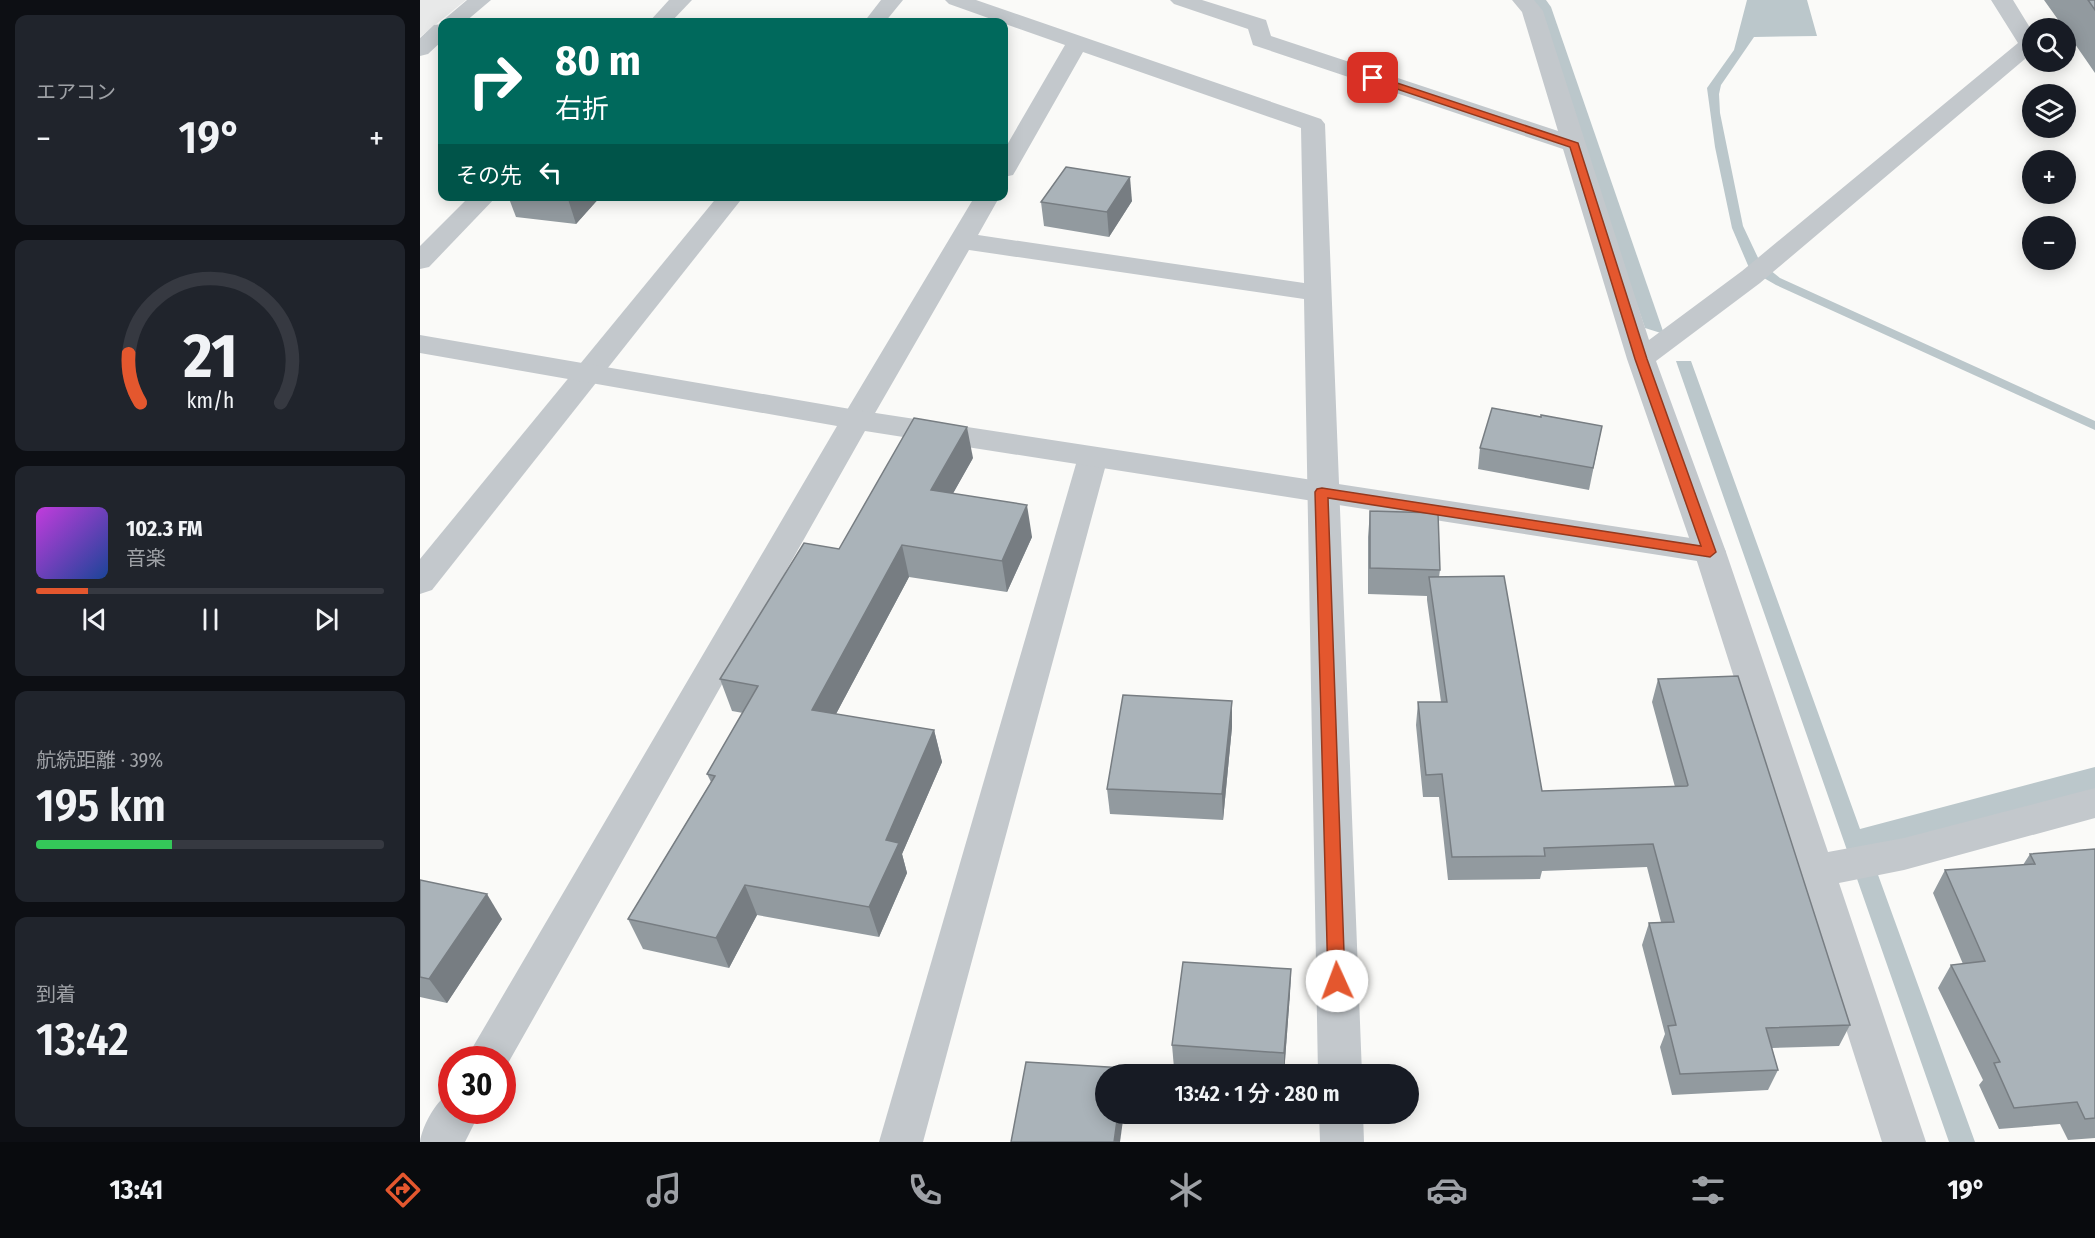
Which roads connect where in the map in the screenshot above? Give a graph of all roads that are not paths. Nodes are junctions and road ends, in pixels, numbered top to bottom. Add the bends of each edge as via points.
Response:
1 (480, 0) edge
2 (681, 0) edge
3 (892, 0) edge
4 (956, 0) edge
5 (1181, 0) edge
6 (1523, 0) edge
7 (2002, 0) edge
8 (457, 18) edge
9 (663, 18) edge
10 (877, 18) edge
11 (438, 33) edge
12 (1078, 42) junction
13 (420, 49) edge
14 (1575, 145) junction
15 (1008, 163) edge
16 (480, 201) edge
17 (728, 201) edge
18 (985, 201) edge
19 (962, 241) junction
20 (420, 261) edge
21 (1317, 293) junction
22 (420, 344) edge
23 (1641, 359) junction
24 (587, 375) junction
25 (856, 420) junction
26 (1092, 457) junction
27 (1322, 492) junction
28 (1710, 552) junction
29 (420, 582) edge
30 (2095, 803) edge
31 (1815, 871) junction
32 (496, 1046) edge
33 (1340, 1064) edge
34 (451, 1124) edge
35 (1341, 1124) edge
36 (441, 1142) edge
37 (901, 1142) edge
38 (1342, 1142) edge
39 (1904, 1142) edge

1 - 8 street
2 - 9 street
3 - 10 street
4 - 12 street
5 - 14 street via 1258,25 1261,40
6 - 14 street via 1532,11
7 - 23 street via 2030,44 1759,270
11 - 13 street
12 - 15 street
12 - 21 street via 1313,124
14 - 23 street
16 - 20 street
17 - 24 street
18 - 19 street
19 - 21 street
19 - 25 street
21 - 27 street
22 - 24 street
23 - 28 street
24 - 25 street
24 - 29 street
25 - 26 street
25 - 32 street
26 - 27 street
26 - 37 street
27 - 28 street
27 - 33 street
28 - 31 street
30 - 31 street via 1904,854
31 - 39 street
34 - 36 street
35 - 38 street

